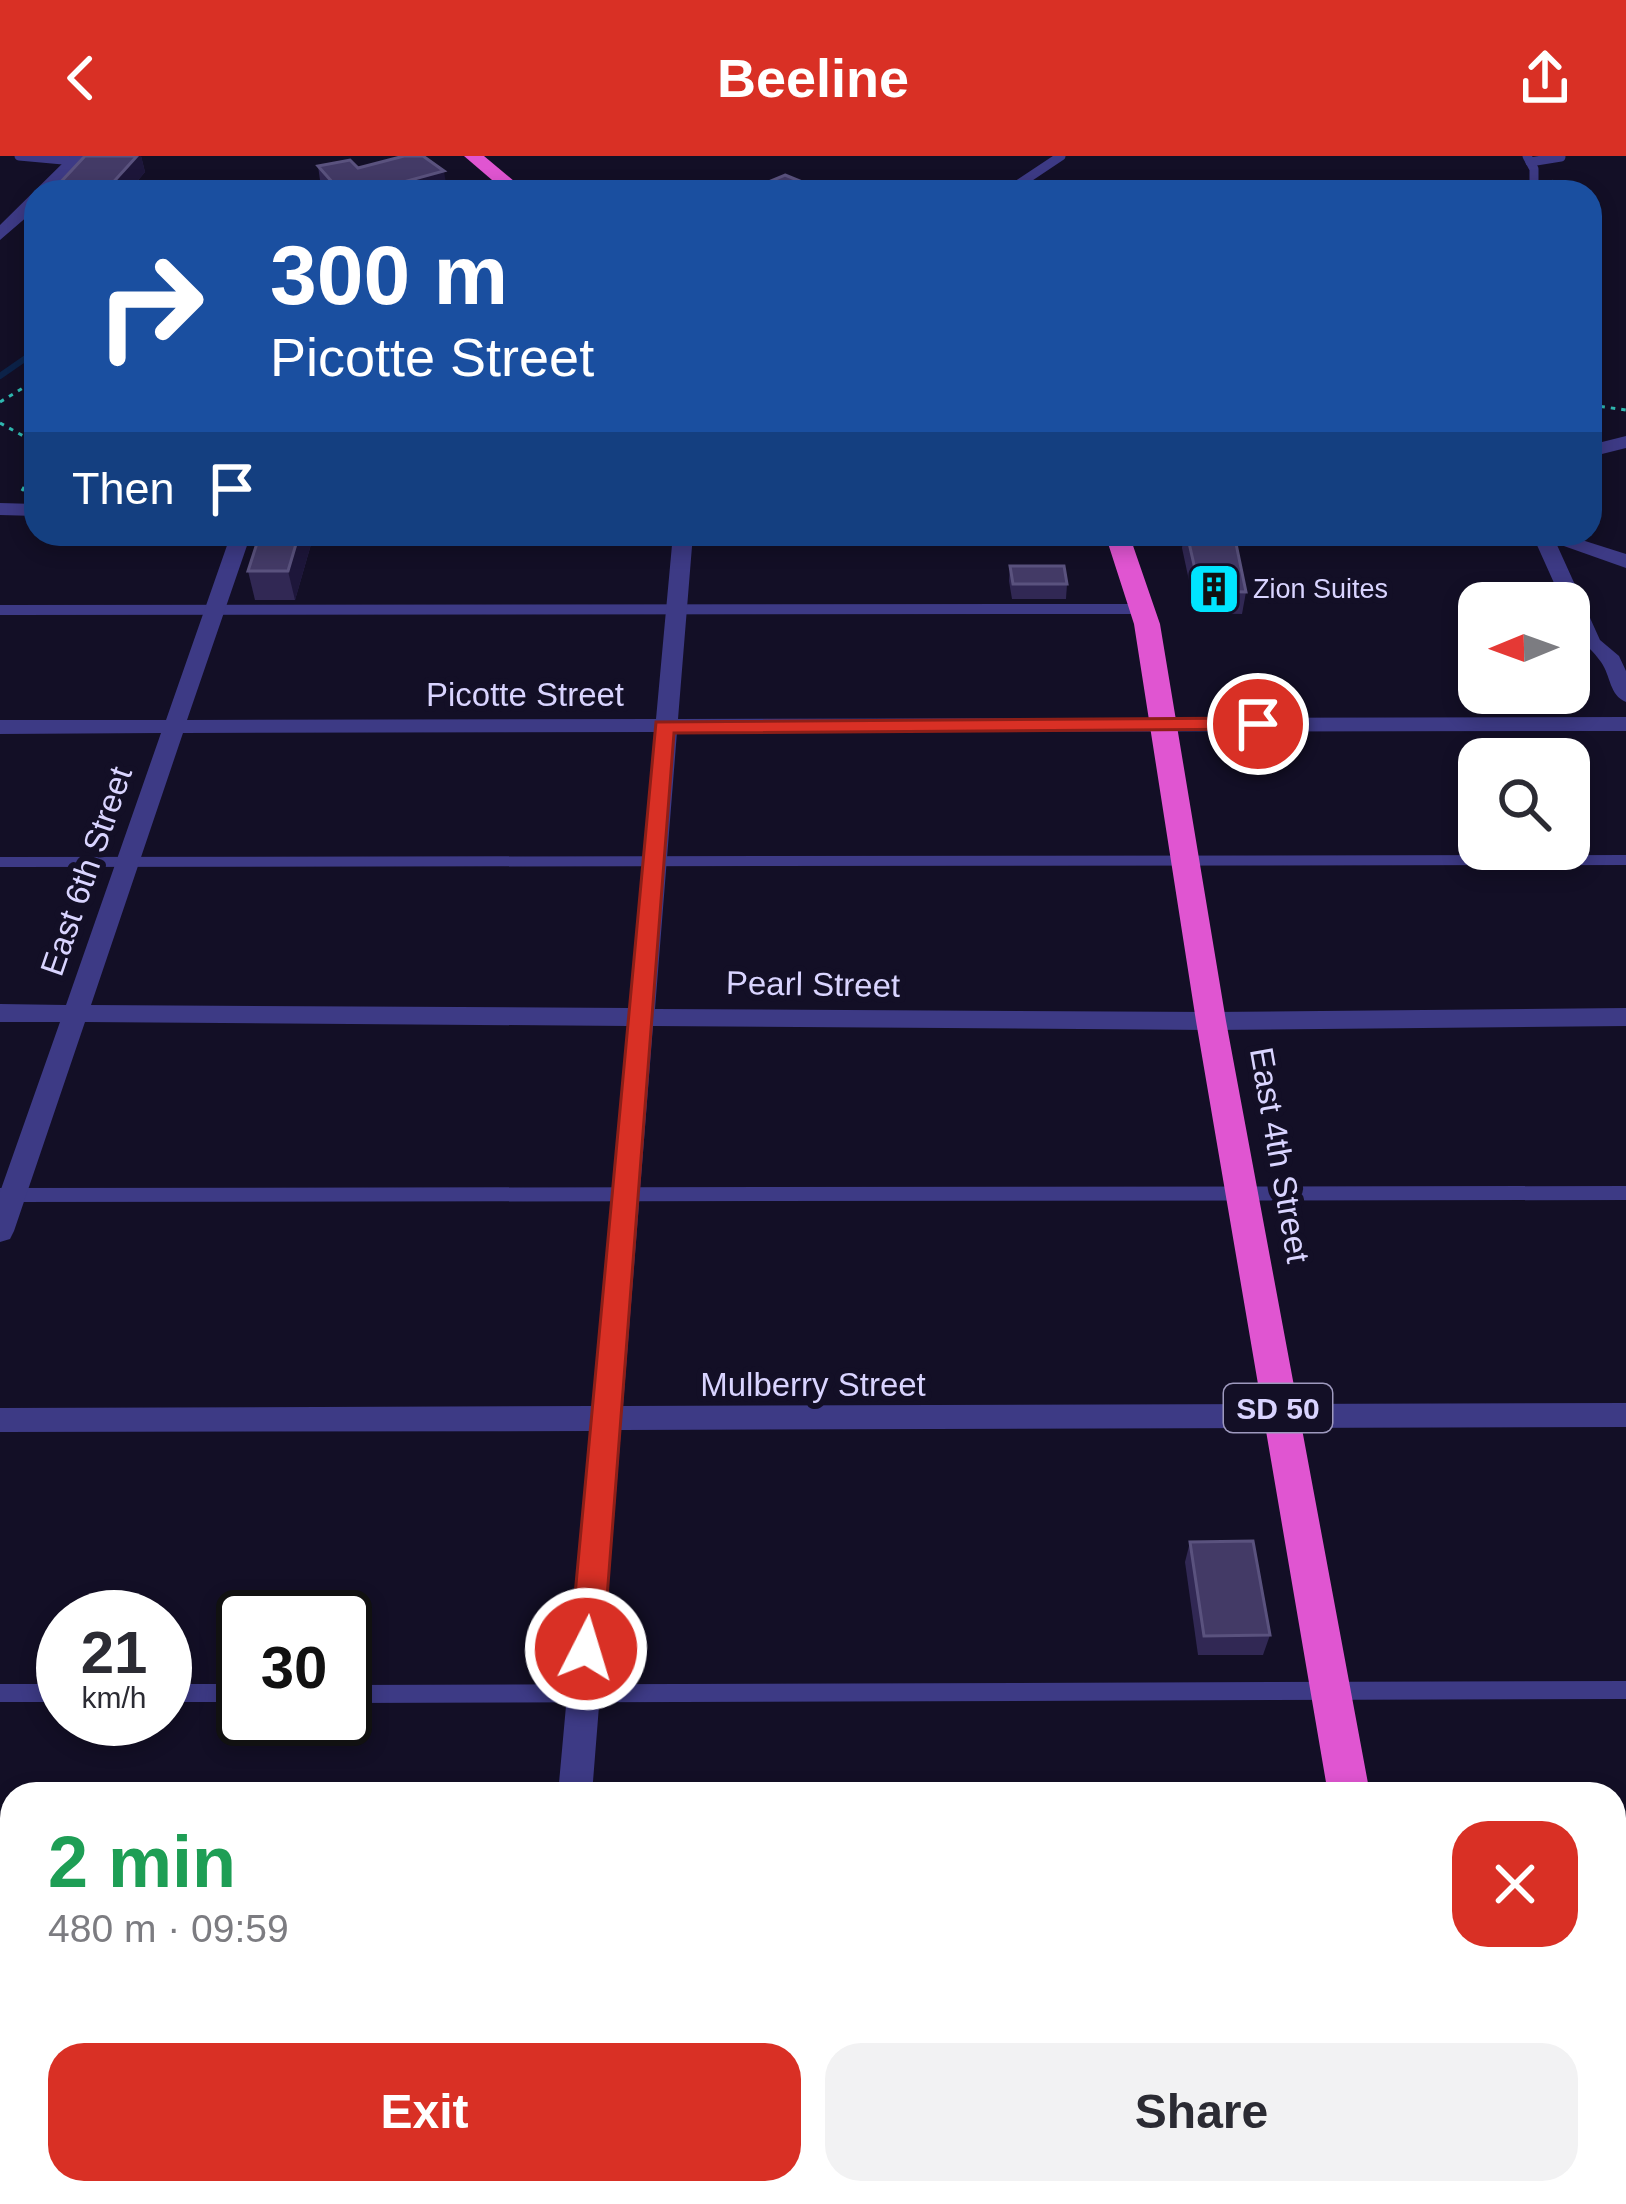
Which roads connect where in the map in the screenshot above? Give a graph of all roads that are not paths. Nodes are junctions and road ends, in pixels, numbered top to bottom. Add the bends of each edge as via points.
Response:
1 (19, 156) edge
2 (473, 156) edge
3 (1061, 156) edge
4 (1561, 158) edge
5 (77, 159) edge
6 (1528, 159) edge
7 (55, 180) edge
8 (503, 180) edge
9 (1025, 180) edge
10 (24, 211) edge
11 (0, 234) edge
12 (238, 546) edge
13 (682, 546) edge
14 (1122, 546) edge
15 (1547, 546) edge
16 (1579, 546) edge
17 (1626, 561) edge
18 (1143, 609) junction
19 (0, 610) edge
20 (214, 611) junction
21 (675, 612) junction
22 (1626, 635) edge
23 (1609, 656) junction
24 (1626, 696) edge
25 (1161, 724) junction
26 (1626, 724) edge
27 (0, 727) edge
28 (173, 727) junction
29 (663, 727) junction
30 (653, 859) junction
31 (1184, 860) junction
32 (1626, 860) edge
33 (0, 862) edge
34 (128, 862) junction
35 (0, 1012) edge
36 (76, 1012) junction
37 (641, 1016) junction
38 (1626, 1017) edge
39 (1211, 1021) junction
40 (1626, 1193) edge
41 (6, 1195) edge
42 (627, 1196) junction
43 (1242, 1196) junction
44 (0, 1232) edge
45 (1626, 1415) edge
46 (0, 1420) edge
47 (604, 1420) junction
48 (1280, 1420) junction
49 (1626, 1690) edge
50 (1331, 1691) junction
51 (0, 1693) edge
52 (36, 1693) edge
53 (372, 1694) edge
54 (583, 1694) junction
55 (576, 1782) edge
56 (1347, 1782) edge

1 - 5 lane
2 - 8 highway
3 - 9 lane
4 - 6 lane
5 - 7 street
10 - 11 street
12 - 20 street, East 6th Street
13 - 21 street
14 - 18 highway, East 4th Street / SD 50
15 - 23 street via 1591,643
16 - 17 street
18 - 21 lane
18 - 25 highway, East 4th Street / SD 50
19 - 20 lane
20 - 21 lane
20 - 28 street, East 6th Street
21 - 29 street
22 - 23 street
23 - 24 street
25 - 26 street, Picotte Street
25 - 29 street, Picotte Street
25 - 31 highway, East 4th Street / SD 50
27 - 28 street, Picotte Street
28 - 29 street, Picotte Street
28 - 34 street, East 6th Street
29 - 30 street
30 - 31 lane
30 - 34 lane
30 - 37 street
31 - 32 lane
31 - 39 highway, East 4th Street / SD 50
33 - 34 lane
34 - 36 street, East 6th Street
35 - 36 street, Pearl Street
36 - 37 street, Pearl Street
36 - 41 street, East 6th Street
37 - 39 street, Pearl Street
37 - 42 street
38 - 39 street, Pearl Street
39 - 43 highway, East 4th Street / SD 50
40 - 43 lane
41 - 42 lane
41 - 44 street, East 6th Street
42 - 43 lane
42 - 47 street
43 - 48 highway, East 4th Street / SD 50
45 - 48 street, Mulberry Street
46 - 47 street, Mulberry Street
47 - 48 street, Mulberry Street
47 - 54 street
48 - 50 highway, East 4th Street / SD 50
49 - 50 lane
50 - 54 lane
50 - 56 highway, East 4th Street / SD 50
51 - 52 lane
53 - 54 lane
54 - 55 street

